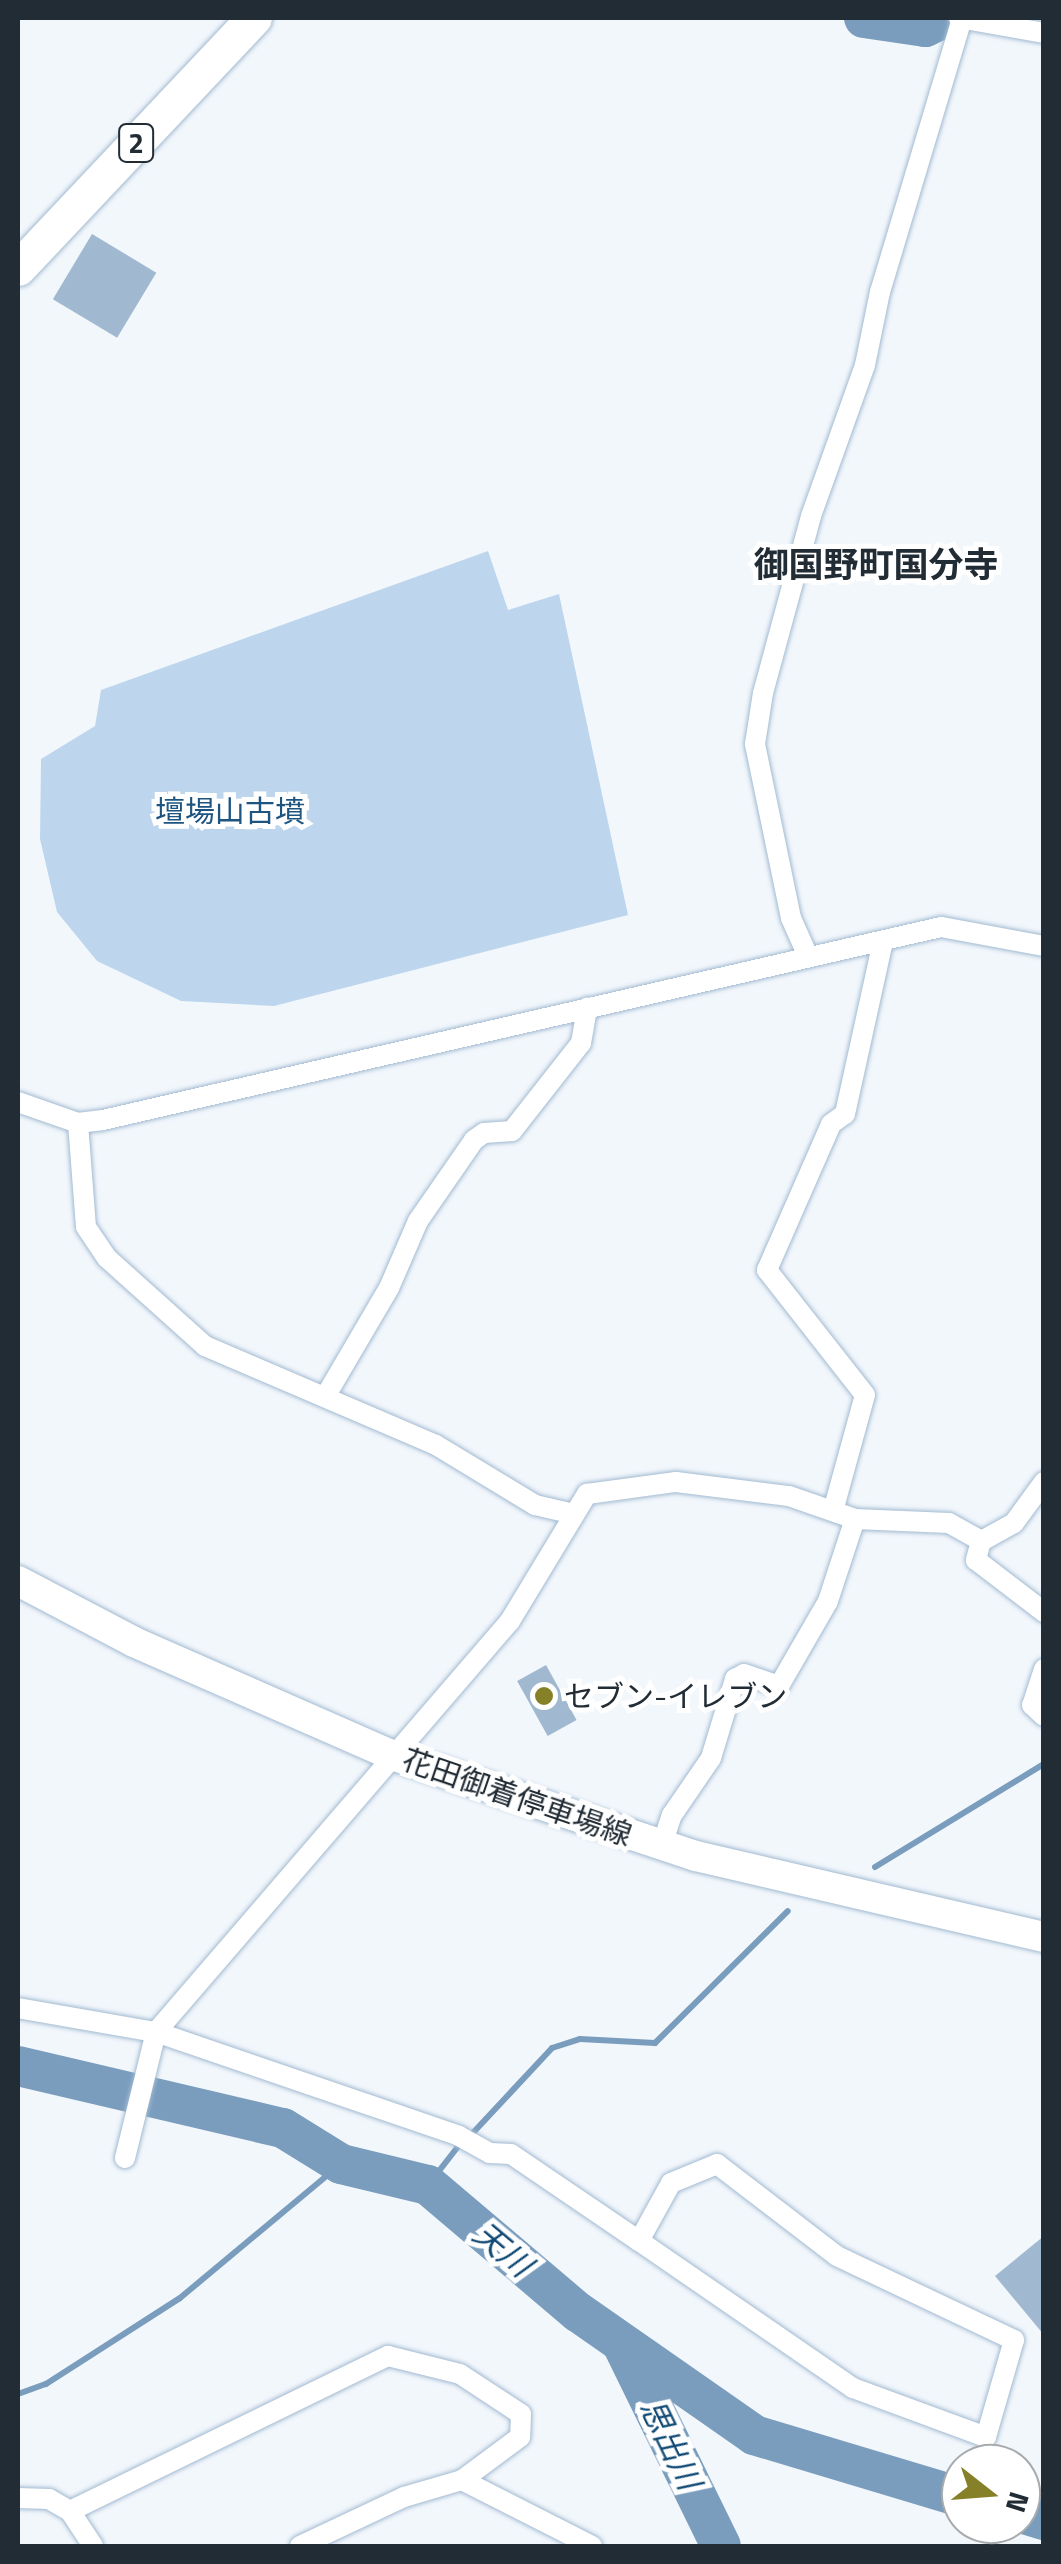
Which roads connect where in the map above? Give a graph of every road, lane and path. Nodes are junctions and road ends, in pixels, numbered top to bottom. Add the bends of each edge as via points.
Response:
1 (254, 18) edge
2 (961, 18) edge
3 (1044, 33) edge
4 (18, 268) edge
5 (883, 941) junction
6 (1044, 946) edge
7 (806, 954) junction
8 (587, 1008) junction
9 (18, 1102) edge
10 (78, 1123) junction
11 (325, 1396) junction
12 (1044, 1482) edge
13 (833, 1511) junction
14 (574, 1514) junction
15 (855, 1519) junction
16 (981, 1541) junction
17 (18, 1582) edge
18 (1044, 1612) edge
19 (1044, 1669) edge
20 (1044, 1716) edge
21 (392, 1755) junction
22 (662, 1845) junction
23 (1044, 1937) edge
24 (18, 2008) edge
25 (156, 2032) junction
26 (125, 2158) dead end
27 (639, 2241) junction
28 (462, 2480) junction
29 (18, 2498) edge
30 (70, 2511) junction
31 (92, 2546) edge
32 (300, 2546) edge
33 (592, 2546) edge

1 - 4 highway, 2
2 - 3 street
2 - 7 street via 880,292 865,365 811,516 763,693 755,744 791,918
5 - 6 street via 941,927
5 - 7 street
5 - 13 street via 845,1114 831,1124 768,1270 865,1395
7 - 8 street
8 - 10 street
8 - 11 street via 581,1043 512,1131 484,1132 474,1140 418,1221 389,1288
9 - 10 street
10 - 11 street via 86,1227 107,1258 205,1346
11 - 14 street via 436,1445 535,1505
12 - 16 street via 1014,1523
13 - 14 street via 788,1496 676,1482 587,1494
13 - 15 street
14 - 21 street via 527,1599
15 - 16 street via 949,1523
15 - 22 street via 828,1601 779,1686 744,1674 735,1679 711,1758 672,1815
16 - 18 street via 976,1560
17 - 21 main road, 花田御着停車場線 via 134,1642
19 - 20 street via 1032,1705
21 - 22 main road, 花田御着停車場線
21 - 25 street
22 - 23 main road, 花田御着停車場線
24 - 25 street
25 - 26 street
25 - 27 street via 459,2136 490,2153 511,2154
27 - 27 street via 672,2182 717,2164 836,2256 1014,2340 986,2437 853,2388
28 - 30 street via 520,2437 522,2414 460,2374 388,2356
28 - 32 street via 404,2498
28 - 33 street
29 - 30 street via 49,2499
30 - 31 street

